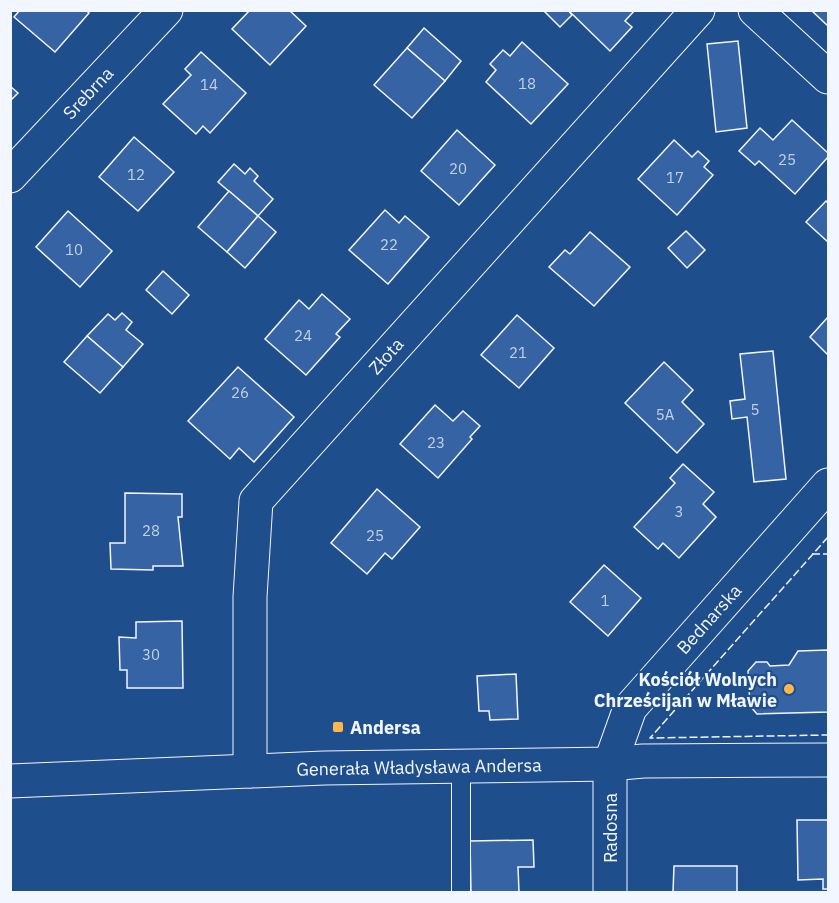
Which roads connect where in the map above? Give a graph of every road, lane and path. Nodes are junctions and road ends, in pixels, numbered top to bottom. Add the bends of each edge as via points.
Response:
1 (166, 10) edge
2 (698, 10) edge
3 (755, 10) edge
4 (828, 77) edge
5 (10, 176) edge
6 (828, 485) edge
7 (828, 760) edge
8 (610, 764) junction
9 (461, 765) junction
10 (250, 771) junction
11 (10, 781) edge
12 (461, 892) edge
13 (610, 892) edge

1 - 5 street, Srebrna
2 - 10 street, Złota via 256,501 250,597
3 - 4 street
6 - 8 street, Bednarska via 630,708
7 - 8 street, Generała Władysława Andersa
8 - 9 street, Generała Władysława Andersa
8 - 13 street, Radosna
9 - 10 street, Generała Władysława Andersa
9 - 12 lane
10 - 11 street, Generała Władysława Andersa

